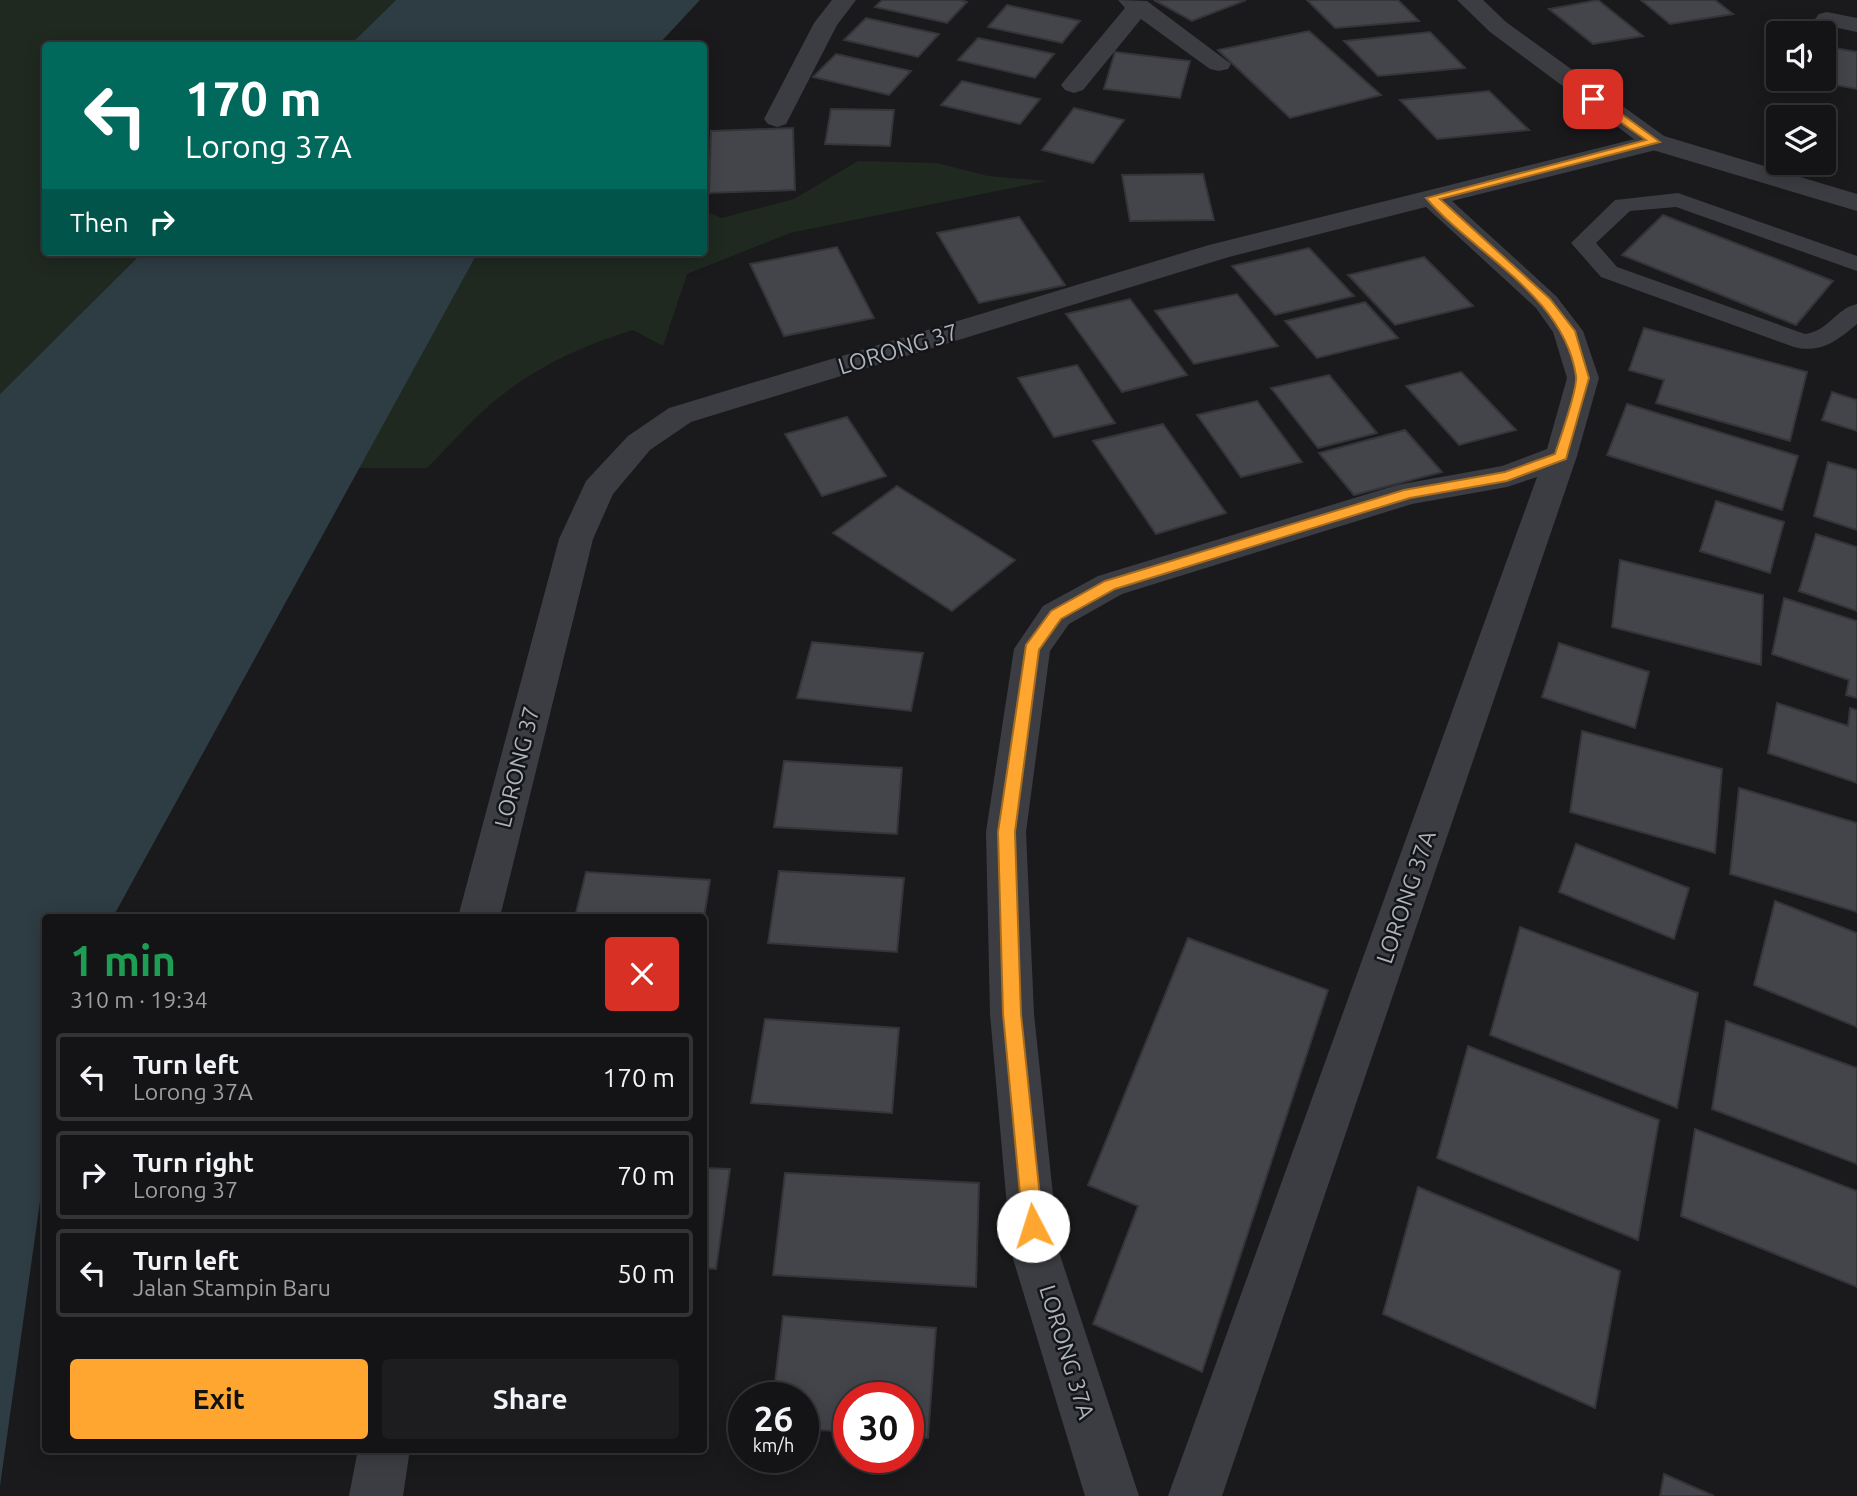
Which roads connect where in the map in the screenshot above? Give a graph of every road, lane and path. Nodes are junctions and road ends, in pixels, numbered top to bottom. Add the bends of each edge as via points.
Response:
1 (844, 0) edge
2 (1469, 0) edge
3 (1135, 3) edge
4 (1827, 19) dead end
5 (1857, 25) edge
6 (1219, 64) dead end
7 (1073, 85) dead end
8 (777, 119) dead end
9 (1654, 142) junction
10 (1432, 198) junction
11 (1857, 202) edge
12 (1857, 264) edge
13 (1857, 311) edge
14 (1561, 456) junction
15 (480, 914) edge
16 (383, 1453) edge
17 (376, 1496) edge
18 (1112, 1496) edge
19 (1195, 1496) edge

1 - 8 street via 826,23
2 - 9 street via 1498,27
3 - 6 street
3 - 7 street
4 - 5 street
9 - 10 street, LORONG 37
9 - 11 street
10 - 14 street, LORONG 37A via 1546,302 1568,331 1583,378
10 - 15 street, LORONG 37 via 1219,251 680,415 639,443 598,489 576,539
12 - 13 lane via 1678,200 1623,205 1583,243 1609,272 1803,342 1825,339
14 - 18 street, LORONG 37A via 1507,476 1409,493 1110,585 1056,615 1032,649 1006,832 1012,1014 1035,1252
14 - 19 street, LORONG 37A
16 - 17 street

